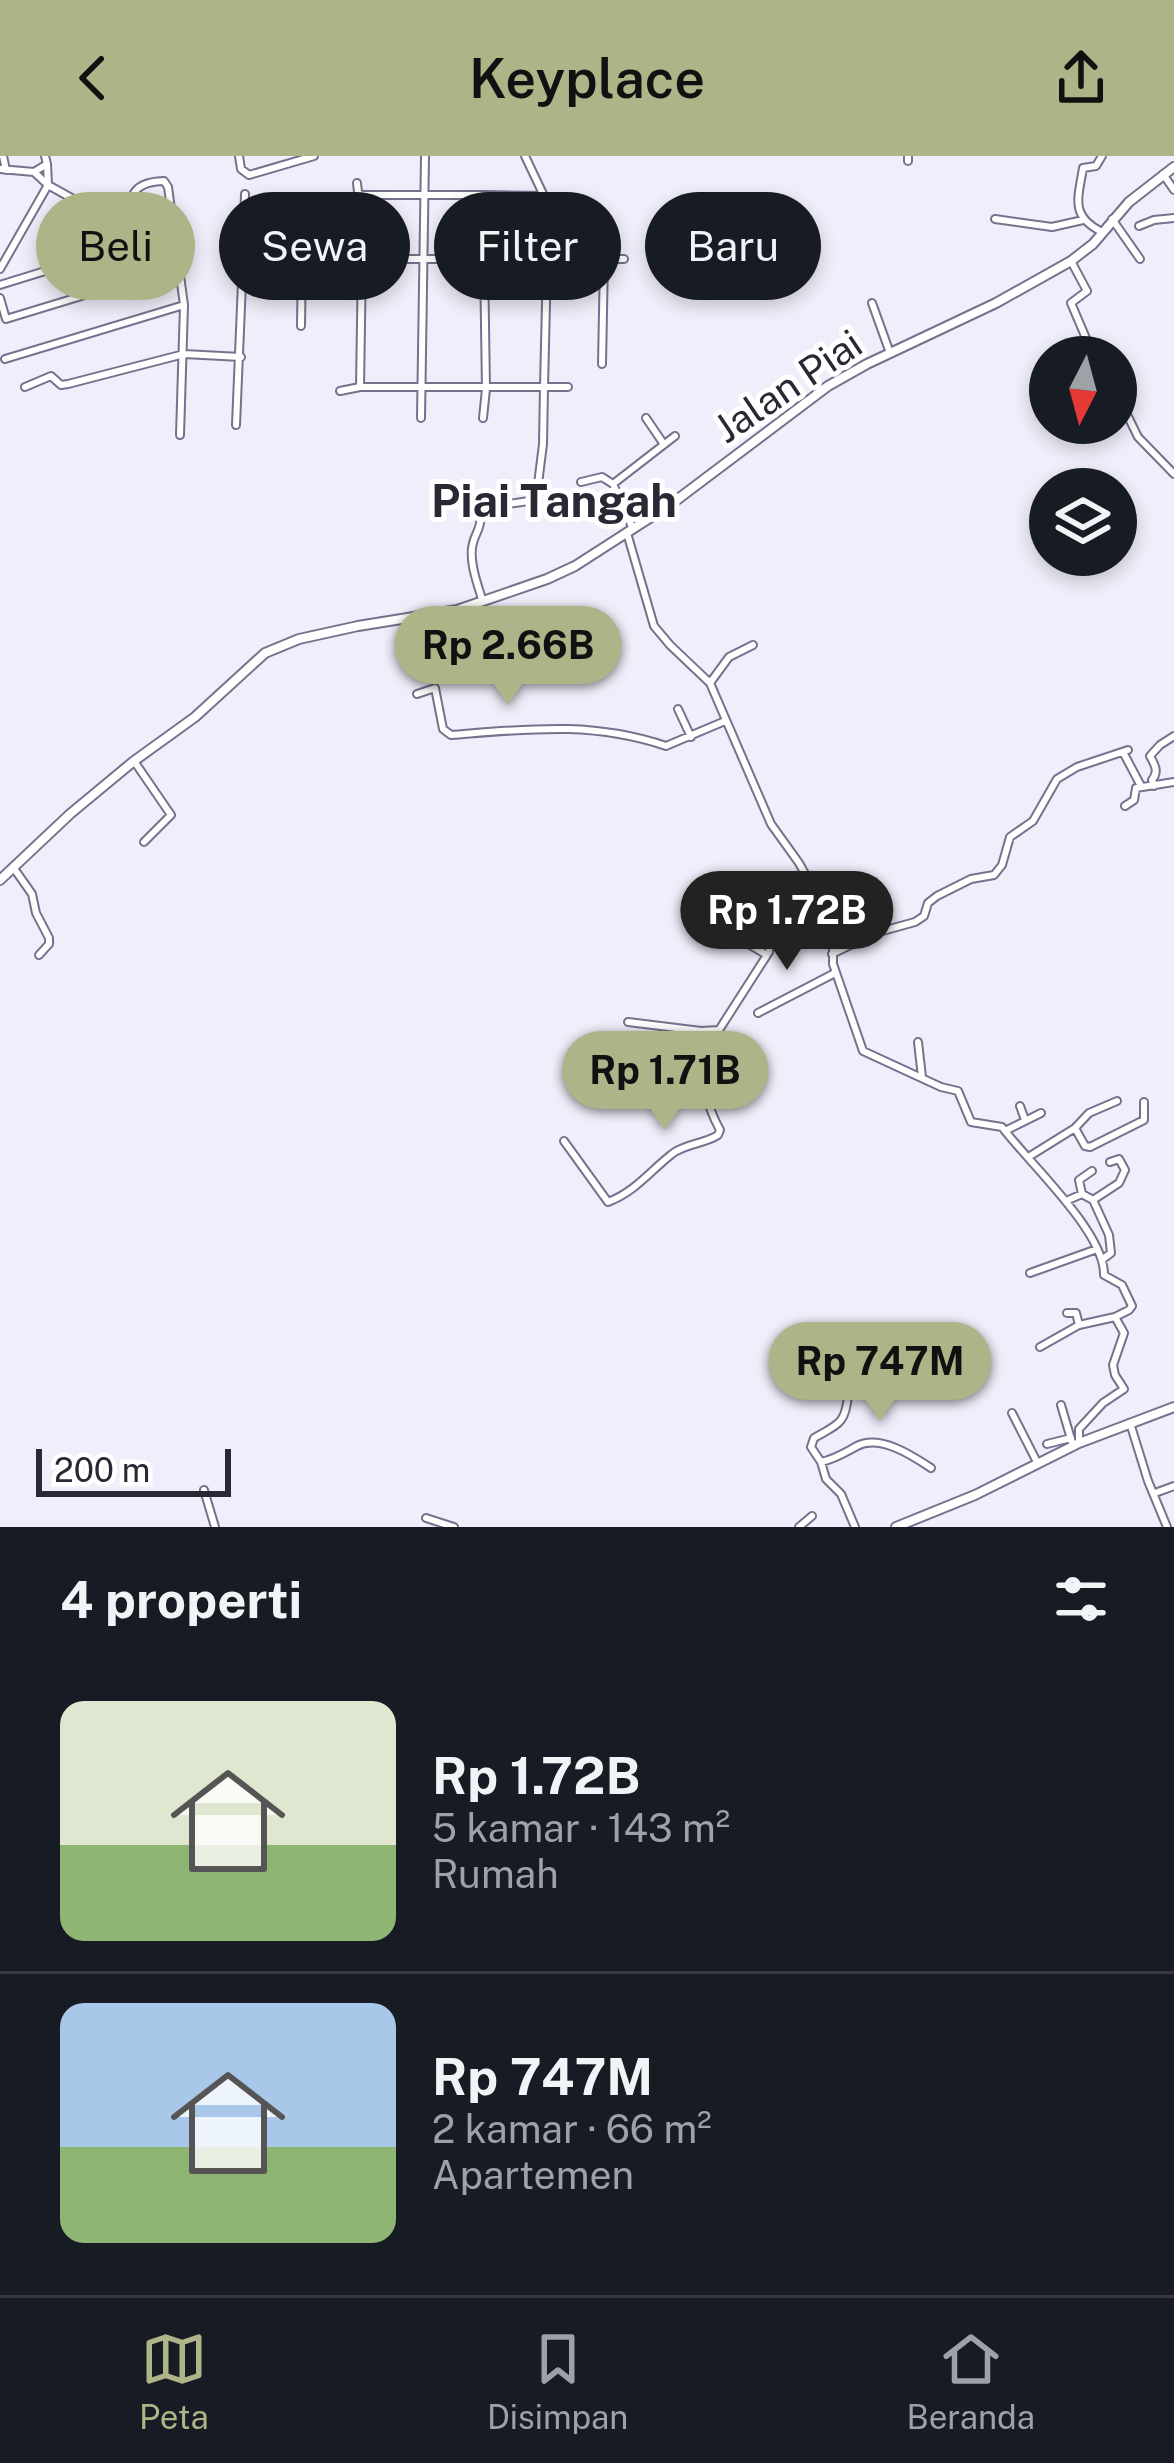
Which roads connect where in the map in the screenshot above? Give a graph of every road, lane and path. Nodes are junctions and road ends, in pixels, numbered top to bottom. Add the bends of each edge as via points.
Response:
1 (3, 156) edge
2 (239, 156) edge
3 (314, 156) edge
4 (425, 156) edge
5 (525, 156) edge
6 (1102, 156) edge
7 (46, 160) edge
8 (1174, 166) edge
9 (3, 170) edge
10 (34, 172) junction
11 (1163, 174) junction
12 (357, 183) dead end
13 (48, 185) junction
14 (1174, 190) edge
15 (61, 192) edge
16 (135, 192) edge
17 (169, 192) edge
18 (542, 192) edge
19 (425, 196) junction
20 (434, 196) edge
21 (1174, 218) edge
22 (995, 219) dead end
23 (1112, 219) junction
24 (1082, 220) junction
25 (1139, 226) dead end
26 (1102, 232) junction
27 (410, 259) edge
28 (424, 259) junction
29 (434, 259) edge
30 (1140, 260) dead end
31 (1071, 261) junction
32 (0, 269) edge
33 (36, 274) edge
34 (0, 285) edge
35 (0, 298) edge
36 (69, 300) edge
37 (184, 300) edge
38 (242, 300) edge
39 (301, 300) edge
40 (361, 300) edge
41 (485, 300) edge
42 (546, 300) edge
43 (603, 300) edge
44 (872, 303) dead end
45 (184, 305) junction
46 (3, 320) edge
47 (301, 326) dead end
48 (1085, 336) edge
49 (890, 353) junction
50 (184, 354) junction
51 (241, 358) junction
52 (5, 359) dead end
53 (602, 364) dead end
54 (25, 387) dead end
55 (360, 387) junction
56 (422, 387) junction
57 (544, 387) junction
58 (568, 387) dead end
59 (486, 388) junction
60 (340, 391) dead end
61 (421, 418) dead end
62 (483, 418) dead end
63 (646, 418) dead end
64 (236, 425) dead end
65 (180, 434) dead end
66 (1137, 435) edge
67 (675, 436) dead end
68 (663, 443) junction
69 (1174, 474) edge
70 (581, 482) dead end
71 (613, 484) junction
72 (630, 531) junction
73 (483, 602) junction
74 (753, 645) dead end
75 (710, 682) junction
76 (417, 694) dead end
77 (678, 709) dead end
78 (725, 721) junction
79 (1174, 736) edge
80 (691, 737) junction
81 (134, 760) junction
82 (1174, 782) edge
83 (1154, 786) junction
84 (1142, 787) junction
85 (1124, 806) dead end
86 (144, 842) dead end
87 (13, 867) junction
88 (0, 880) edge
89 (807, 882) junction
90 (746, 942) dead end
91 (832, 954) junction
92 (39, 955) dead end
93 (766, 955) junction
94 (836, 973) junction
95 (758, 1013) dead end
96 (628, 1022) dead end
97 (701, 1031) junction
98 (918, 1042) dead end
99 (680, 1052) dead end
100 (700, 1052) junction
101 (922, 1077) junction
102 (1117, 1101) dead end
103 (1144, 1102) dead end
104 (1020, 1106) dead end
105 (1041, 1113) dead end
106 (1025, 1120) junction
107 (1075, 1128) junction
108 (1005, 1131) junction
109 (564, 1141) dead end
110 (1029, 1156) junction
111 (1110, 1162) dead end
112 (1092, 1171) dead end
113 (1082, 1194) junction
114 (1093, 1200) junction
115 (1069, 1204) junction
116 (1059, 1211) dead end
117 (1097, 1249) junction
118 (1103, 1259) junction
119 (1030, 1273) dead end
120 (1067, 1313) dead end
121 (1114, 1317) junction
122 (1079, 1325) junction
123 (1040, 1347) dead end
124 (848, 1394) dead end
125 (1061, 1405) dead end
126 (1174, 1407) edge
127 (1012, 1413) dead end
128 (1130, 1423) junction
129 (1074, 1442) junction
130 (1047, 1444) dead end
131 (820, 1462) junction
132 (1036, 1462) junction
133 (931, 1468) dead end
134 (1174, 1486) edge
135 (204, 1490) dead end
136 (1154, 1493) junction
137 (812, 1516) dead end
138 (426, 1518) dead end
139 (215, 1527) edge
140 (454, 1527) edge
141 (799, 1527) edge
142 (855, 1527) edge
143 (896, 1527) edge
144 (1167, 1527) edge

1 - 9 street
2 - 3 street via 249,175
4 - 19 street
5 - 18 street
6 - 24 street via 1083,168
7 - 10 street
7 - 13 street
8 - 11 street, Jalan Piai
9 - 10 street
10 - 13 street
11 - 14 street
11 - 23 street, Jalan Piai
12 - 19 street via 361,195
13 - 15 street
13 - 32 street
16 - 17 street via 164,182
19 - 20 street
19 - 28 street
21 - 25 street
22 - 24 street via 1052,227
23 - 26 street, Jalan Piai
23 - 30 street
24 - 26 street
26 - 31 street, Jalan Piai
27 - 28 street
28 - 29 street
28 - 56 street
31 - 48 street via 1086,287 1071,303
31 - 49 street, Jalan Piai
33 - 34 street
35 - 46 street
36 - 46 street
37 - 45 street
38 - 51 street
39 - 47 street
40 - 55 street
41 - 59 street
42 - 57 street
43 - 53 street
44 - 49 street
45 - 50 street
45 - 52 street
49 - 72 street, Jalan Piai via 828,386
50 - 51 street
50 - 54 street via 64,385 48,376
50 - 65 street
51 - 64 street
55 - 56 street
55 - 60 street
56 - 59 street
56 - 61 street
57 - 58 street
57 - 59 street
57 - 73 street via 536,500 485,511 473,542
59 - 62 street
63 - 68 street
66 - 69 street
67 - 68 street
68 - 71 street
70 - 71 street via 602,477
71 - 72 street
72 - 73 street, Jalan Piai via 548,580
72 - 75 street via 654,626
73 - 81 street, Jalan Piai via 277,647
74 - 75 street via 729,657
75 - 78 street
76 - 80 street via 436,689 442,729 451,735 571,727 666,746
77 - 80 street
78 - 80 street
78 - 89 street
79 - 83 street via 1150,756
81 - 86 street via 171,813
81 - 87 street, Jalan Piai
82 - 83 street
83 - 84 street
84 - 85 street
84 - 91 street via 1126,751 1070,770 1010,837 994,875 937,896 915,922
87 - 88 street, Jalan Piai
87 - 92 street via 49,938
89 - 91 street via 833,925
89 - 93 street via 789,895
90 - 93 street
91 - 94 street
93 - 97 street via 722,1028
94 - 95 street
94 - 101 street via 863,1051
96 - 97 street
97 - 100 street
98 - 101 street
99 - 100 street
100 - 109 street via 720,1130 713,1139 676,1151 608,1202
101 - 108 street via 958,1091 970,1122
102 - 107 street
103 - 107 street via 1145,1119 1090,1147
104 - 106 street
105 - 106 street
106 - 108 street
107 - 110 street
108 - 110 street
110 - 115 street
111 - 114 street via 1119,1159 1125,1173
112 - 113 street via 1079,1180
113 - 114 street
113 - 115 street
114 - 118 street via 1112,1244
115 - 116 street
115 - 117 street
117 - 118 street
117 - 119 street
118 - 121 street via 1104,1275 1132,1306
120 - 122 street via 1076,1313
121 - 122 street
121 - 129 street via 1124,1333 1113,1365 1124,1389
122 - 123 street
124 - 131 street via 842,1420 811,1444
125 - 129 street
126 - 128 street
127 - 132 street
128 - 129 street
128 - 136 street
129 - 130 street
129 - 132 street
131 - 133 street via 869,1443 902,1448
131 - 142 street
132 - 143 street
134 - 136 street
135 - 139 street
136 - 144 street
137 - 141 street
138 - 140 street

